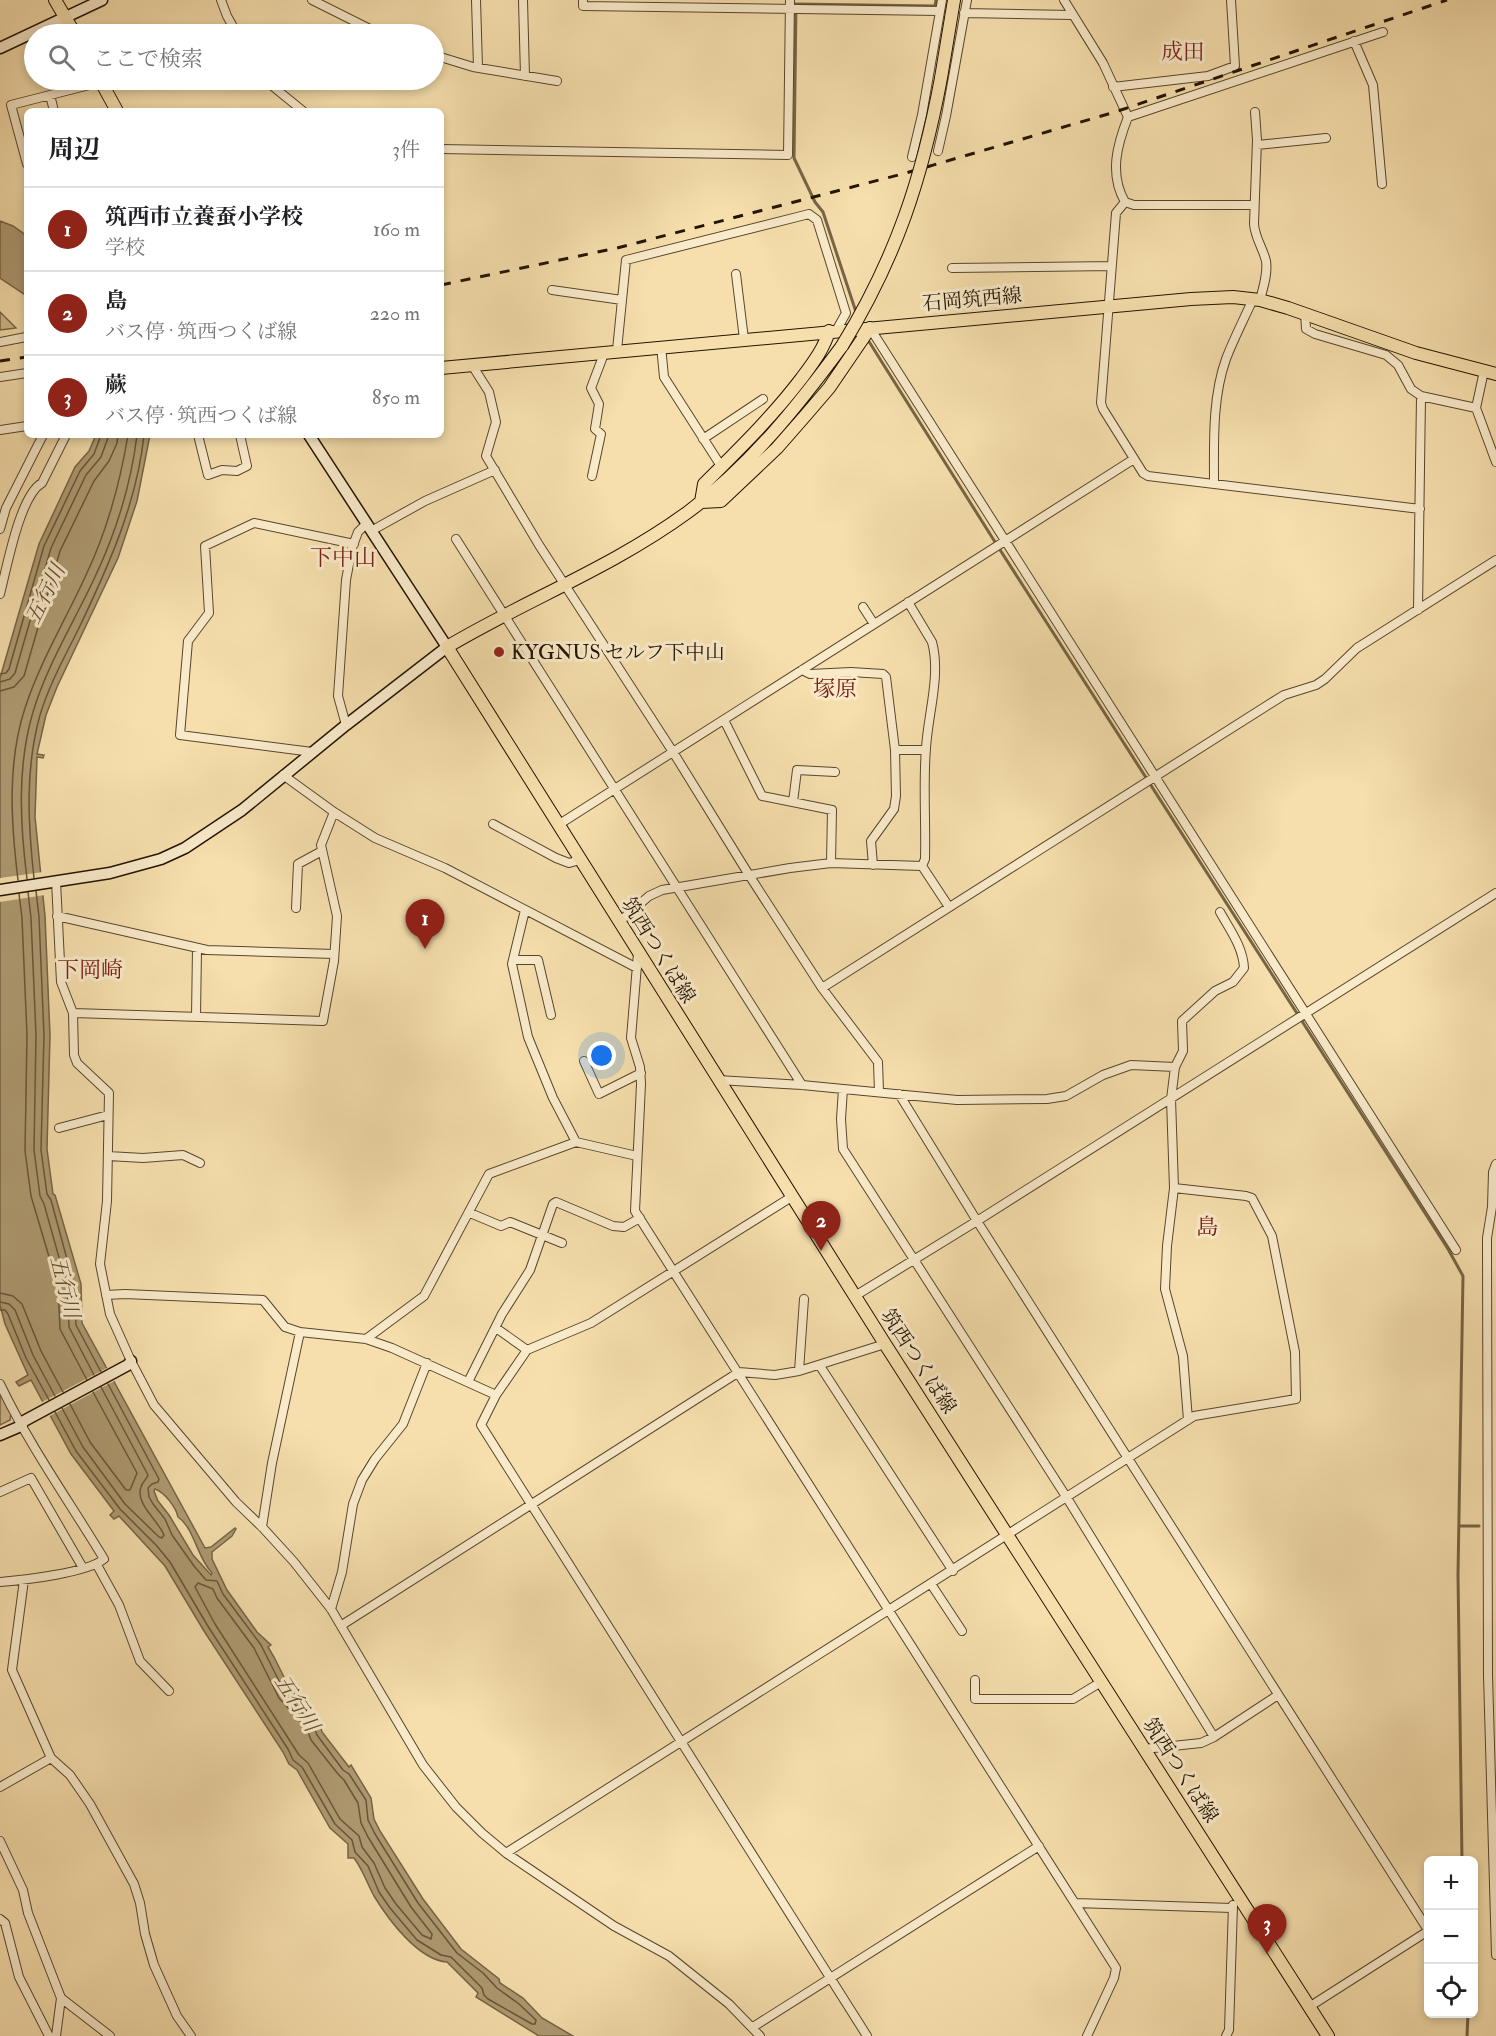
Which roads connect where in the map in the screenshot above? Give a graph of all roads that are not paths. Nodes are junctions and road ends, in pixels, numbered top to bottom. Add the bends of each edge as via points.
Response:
1 (55, 0) edge
2 (102, 0) edge
3 (221, 0) edge
4 (312, 0) edge
5 (476, 0) edge
6 (523, 0) edge
7 (583, 0) edge
8 (790, 0) edge
9 (942, 0) edge
10 (954, 0) edge
11 (967, 0) edge
12 (1064, 0) edge
13 (1232, 0) edge
14 (794, 10) junction
15 (940, 12) junction
16 (964, 13) junction
17 (1073, 15) junction
18 (65, 16) junction
19 (49, 24) edge
20 (69, 24) edge
21 (231, 24) edge
22 (360, 24) edge
23 (1383, 32) dead end
24 (24, 36) edge
25 (1354, 41) junction
26 (0, 48) edge
27 (444, 58) edge
28 (478, 68) junction
29 (525, 76) junction
30 (556, 81) dead end
31 (1113, 87) junction
32 (68, 90) edge
33 (105, 90) edge
34 (277, 90) edge
35 (50, 95) junction
36 (53, 108) edge
37 (115, 108) edge
38 (299, 108) edge
39 (1255, 112) dead end
40 (1128, 117) junction
41 (1326, 138) dead end
42 (1257, 145) junction
43 (444, 149) edge
44 (938, 151) dead end
45 (24, 153) edge
46 (912, 157) dead end
47 (1382, 184) dead end
48 (1125, 202) junction
49 (1254, 205) junction
50 (1112, 266) junction
51 (952, 268) dead end
52 (736, 274) dead end
53 (552, 290) dead end
54 (622, 300) junction
55 (1256, 300) junction
56 (1110, 307) junction
57 (1305, 314) junction
58 (870, 328) junction
59 (833, 331) junction
60 (24, 337) edge
61 (744, 339) junction
62 (0, 342) edge
63 (661, 346) junction
64 (611, 351) junction
65 (472, 365) junction
66 (444, 368) edge
67 (24, 373) edge
68 (1490, 373) edge
69 (0, 377) edge
70 (1421, 396) junction
71 (763, 399) dead end
72 (1476, 408) junction
73 (24, 426) edge
74 (0, 430) edge
75 (41, 438) edge
76 (64, 438) edge
77 (199, 438) edge
78 (241, 438) edge
79 (311, 438) edge
80 (703, 438) junction
81 (1134, 459) junction
82 (1496, 462) edge
83 (721, 466) junction
84 (495, 470) junction
85 (592, 476) dead end
86 (1214, 484) junction
87 (701, 502) junction
88 (5, 506) edge
89 (23, 508) junction
90 (1420, 509) junction
91 (368, 527) junction
92 (0, 529) edge
93 (456, 539) dead end
94 (354, 544) junction
95 (1000, 544) junction
96 (1496, 560) edge
97 (566, 585) junction
98 (0, 594) edge
99 (908, 602) junction
100 (863, 607) dead end
101 (1419, 610) junction
102 (505, 616) junction
103 (874, 624) junction
104 (447, 647) junction
105 (802, 670) junction
106 (724, 720) junction
107 (346, 725) junction
108 (895, 750) junction
109 (926, 750) junction
110 (312, 752) junction
111 (673, 752) junction
112 (835, 772) dead end
113 (283, 775) junction
114 (1151, 779) junction
115 (615, 790) junction
116 (794, 802) junction
117 (334, 812) junction
118 (493, 824) dead end
119 (558, 825) junction
120 (322, 851) junction
121 (579, 860) junction
122 (831, 863) junction
123 (873, 865) junction
124 (922, 866) junction
125 (749, 875) junction
126 (54, 882) junction
127 (677, 887) junction
128 (0, 890) edge
129 (1496, 893) edge
130 (949, 906) junction
131 (296, 908) dead end
132 (525, 910) junction
133 (1220, 912) dead end
134 (57, 916) junction
135 (618, 922) junction
136 (198, 948) junction
137 (638, 953) junction
138 (334, 954) junction
139 (513, 960) junction
140 (637, 968) junction
141 (822, 988) junction
142 (73, 1013) junction
143 (551, 1016) dead end
144 (1302, 1016) junction
145 (196, 1017) junction
146 (585, 1060) dead end
147 (1175, 1066) junction
148 (640, 1073) junction
149 (718, 1080) junction
150 (802, 1085) junction
151 (843, 1089) junction
152 (879, 1092) junction
153 (899, 1094) junction
154 (1172, 1099) junction
155 (108, 1115) junction
156 (58, 1128) dead end
157 (576, 1142) junction
158 (108, 1156) junction
159 (637, 1156) junction
160 (200, 1163) dead end
161 (1496, 1164) edge
162 (1174, 1188) junction
163 (793, 1196) junction
164 (470, 1213) junction
165 (640, 1218) junction
166 (977, 1221) junction
167 (543, 1236) junction
168 (562, 1243) dead end
169 (1456, 1251) dead end
170 (915, 1260) junction
171 (674, 1271) junction
172 (106, 1295) junction
173 (855, 1296) junction
174 (804, 1299) dead end
175 (496, 1328) junction
176 (300, 1332) junction
177 (366, 1339) junction
178 (885, 1344) junction
179 (527, 1350) junction
180 (129, 1363) junction
181 (427, 1363) junction
182 (820, 1366) junction
183 (799, 1371) junction
184 (739, 1372) junction
185 (468, 1382) junction
186 (0, 1384) edge
187 (496, 1395) junction
188 (1188, 1420) junction
189 (22, 1423) junction
190 (0, 1435) edge
191 (1130, 1459) junction
192 (0, 1492) edge
193 (1067, 1497) junction
194 (530, 1505) junction
195 (262, 1527) junction
196 (1007, 1535) junction
197 (97, 1565) junction
198 (82, 1568) junction
199 (953, 1571) junction
200 (24, 1580) junction
201 (0, 1582) edge
202 (932, 1584) junction
203 (331, 1609) junction
204 (889, 1611) junction
205 (342, 1625) junction
206 (962, 1631) dead end
207 (975, 1680) dead end
208 (1101, 1682) junction
209 (169, 1691) dead end
210 (1278, 1695) junction
211 (1214, 1737) junction
212 (681, 1742) junction
213 (1144, 1749) junction
214 (51, 1758) junction
215 (0, 1787) edge
216 (0, 1841) edge
217 (1039, 1846) junction
218 (506, 1853) junction
219 (1238, 1896) junction
220 (1075, 1903) junction
221 (1232, 1908) junction
222 (0, 1919) edge
223 (1424, 1924) edge
224 (1424, 1933) edge
225 (1496, 1955) edge
226 (831, 1978) junction
227 (61, 1998) junction
228 (1310, 2007) junction
229 (753, 2027) junction
230 (49, 2036) edge
231 (56, 2036) edge
232 (110, 2036) edge
233 (191, 2036) edge
234 (760, 2036) edge
235 (867, 2036) edge
236 (1087, 2036) edge
237 (1226, 2036) edge
238 (1328, 2036) edge

1 - 18 main road
2 - 18 street
3 - 21 street
4 - 22 street
5 - 28 street
6 - 29 street
7 - 14 street via 583,6
8 - 14 street
9 - 15 street
10 - 87 main road, bridge via 923,162 903,225 872,294 842,346 805,396 776,431
11 - 16 street
12 - 17 street
13 - 31 street via 1236,66 1208,76
14 - 15 street
14 - 43 street via 788,155
15 - 46 street
16 - 17 street
16 - 44 street
17 - 31 street
18 - 19 street
18 - 20 main road
23 - 25 street
24 - 26 street
25 - 40 street
25 - 47 street via 1373,85
27 - 28 street
28 - 29 street
29 - 30 street
31 - 40 street
32 - 35 street
33 - 37 main road
34 - 38 street
35 - 36 street
35 - 45 street via 11,105
39 - 42 street
40 - 48 street via 1117,152 1116,171 1118,189
41 - 42 street
42 - 49 street
48 - 49 street
48 - 50 street via 1116,213
49 - 55 street via 1255,233 1267,270
50 - 51 street
50 - 56 street
52 - 61 street
53 - 54 street
54 - 59 street via 626,260 809,214 817,220 846,313
54 - 64 street
55 - 56 main road, 石岡筑西線 via 1213,297
55 - 57 main road, 石岡筑西線
55 - 86 street via 1226,360 1220,381 1214,431
56 - 58 main road, 石岡筑西線
56 - 81 street via 1101,403
57 - 68 main road, 石岡筑西線 via 1416,353
57 - 70 street via 1306,328 1315,334 1386,355 1398,365 1411,389
58 - 59 main road, 石岡筑西線
58 - 87 main road via 829,388 777,448 721,501
58 - 95 street
59 - 61 main road, 石岡筑西線
59 - 83 main road via 790,393
60 - 62 street
61 - 63 main road, 石岡筑西線
63 - 64 main road, 石岡筑西線
63 - 80 street via 664,377
64 - 65 main road, 石岡筑西線
64 - 85 street via 591,388 599,404 595,429 601,434
65 - 66 main road, 石岡筑西線
65 - 84 street via 489,392 496,422 486,456
67 - 69 street
68 - 72 street
70 - 72 street
70 - 90 street
71 - 80 street
72 - 82 street
73 - 74 street
75 - 88 street
76 - 89 street via 42,483 35,487
77 - 78 street via 208,475 247,466
79 - 91 street
80 - 83 street
81 - 86 street via 1148,476
81 - 95 street
83 - 87 main road via 704,484
84 - 91 street
84 - 97 street
86 - 90 street
87 - 97 main road via 639,544
88 - 89 street
88 - 92 street
89 - 98 street
90 - 101 street
91 - 94 street via 358,532
91 - 104 street
93 - 102 street
94 - 107 street via 346,580 338,696
94 - 110 street via 254,523 205,546 209,613 188,641 180,735
95 - 99 street
95 - 114 street
96 - 101 street
97 - 102 main road
97 - 111 street
99 - 103 street
99 - 109 street via 933,649
100 - 103 street
101 - 114 street via 1357,648 1316,685 1284,695
102 - 104 main road
102 - 115 street
103 - 105 street
104 - 107 street
104 - 119 main road, 筑西つくば線
105 - 106 street
105 - 108 street via 810,674 884,674
106 - 111 street
106 - 116 street via 762,795
107 - 110 street
108 - 109 street
108 - 123 street via 894,809 871,841
109 - 124 street
110 - 113 street
111 - 115 street
111 - 125 street
112 - 116 street via 797,770
113 - 117 street
113 - 126 street via 242,810 177,851 136,867
114 - 130 street
114 - 144 street
115 - 119 street
115 - 127 street
116 - 122 street via 832,810
117 - 120 street
117 - 132 street via 375,838 445,868
118 - 121 street via 556,858 569,863
119 - 121 main road, 筑西つくば線
120 - 131 street via 298,864
120 - 138 street via 337,916
121 - 135 main road, 筑西つくば線
122 - 123 street
122 - 125 street
123 - 124 street
124 - 130 street
125 - 127 street
125 - 141 street
126 - 128 street
126 - 134 street
127 - 135 street via 649,896
127 - 150 street
129 - 144 street
130 - 141 street
132 - 139 street
132 - 140 street
133 - 147 street via 1236,939 1244,968 1233,982 1215,991 1182,1021 1183,1051
134 - 136 street
134 - 142 street via 61,982
135 - 137 main road, 筑西つくば線
136 - 138 street
136 - 145 street
137 - 140 street
137 - 149 main road, 筑西つくば線
138 - 145 street via 323,1021
139 - 143 street via 538,960
139 - 157 street via 528,1037
140 - 148 street via 631,1038
141 - 152 street via 878,1062
142 - 145 street
142 - 155 street via 74,1055 77,1063 109,1093
144 - 154 street
144 - 169 street
146 - 148 street via 599,1094
147 - 153 street via 1131,1065 1103,1075 1066,1096 1047,1099 957,1100
147 - 154 street
148 - 159 street
149 - 150 street
149 - 163 main road, 筑西つくば線
150 - 151 street
151 - 152 street
151 - 170 street via 843,1149
152 - 153 street
153 - 166 street
154 - 162 street
154 - 166 street
155 - 156 street
155 - 158 street
157 - 159 street
157 - 164 street via 489,1174
158 - 160 street via 183,1155
158 - 172 street via 100,1264
159 - 165 street via 635,1211
161 - 225 street via 1487,1239 1488,1675
162 - 188 street via 1165,1289 1183,1356
162 - 188 street via 1252,1198 1272,1236 1295,1352 1296,1399
163 - 171 street
163 - 173 main road, 筑西つくば線
164 - 167 street via 501,1226 510,1222
164 - 177 street via 424,1296
165 - 167 street via 624,1227 613,1226 556,1202
165 - 171 street
166 - 170 street
166 - 191 street
167 - 168 street
167 - 175 street via 530,1270
170 - 173 street
170 - 193 street
171 - 179 street via 591,1323
171 - 184 street
172 - 176 street via 263,1300 285,1327
172 - 180 street
173 - 178 main road, 筑西つくば線
174 - 183 street
175 - 179 street
175 - 185 street
176 - 177 street
176 - 195 street
177 - 181 street
178 - 182 street
178 - 196 main road, 筑西つくば線
179 - 187 street
180 - 189 street
180 - 195 street via 154,1405
181 - 185 street
181 - 203 street via 403,1424 362,1480 353,1504 342,1572
182 - 183 street
182 - 199 street
183 - 184 street
184 - 194 street
184 - 204 street
185 - 187 street
186 - 189 street
187 - 194 street via 481,1425
188 - 191 street
189 - 190 street
189 - 197 street via 104,1559
191 - 193 street
191 - 210 street
192 - 198 street via 31,1478
193 - 196 street
193 - 211 street
194 - 205 street
194 - 212 street
195 - 203 street
196 - 199 street
196 - 208 main road, 筑西つくば線
197 - 198 street
197 - 209 street via 119,1605 140,1661
198 - 200 street
199 - 202 street
200 - 201 street
200 - 214 street via 12,1670
202 - 204 street
202 - 206 street
203 - 205 street
204 - 212 street
204 - 217 street
205 - 218 street via 423,1765 456,1806
207 - 208 street via 975,1699 1073,1699
208 - 213 main road, 筑西つくば線
210 - 211 street
210 - 223 street
211 - 213 street via 1188,1746
212 - 218 street
212 - 226 street
213 - 219 main road, 筑西つくば線
214 - 215 street
214 - 233 street via 70,1775 90,1804 134,1884 154,1965 177,2016
216 - 227 street
217 - 220 street
217 - 226 street
218 - 229 street via 614,1926 669,1956
219 - 221 street
219 - 228 main road, 筑西つくば線
220 - 221 street
220 - 236 street via 1116,1968
221 - 237 street
222 - 230 street via 5,1923 20,1977
224 - 228 street
226 - 229 street
226 - 235 street
227 - 231 street
227 - 232 street
228 - 238 main road, 筑西つくば線
229 - 234 street

